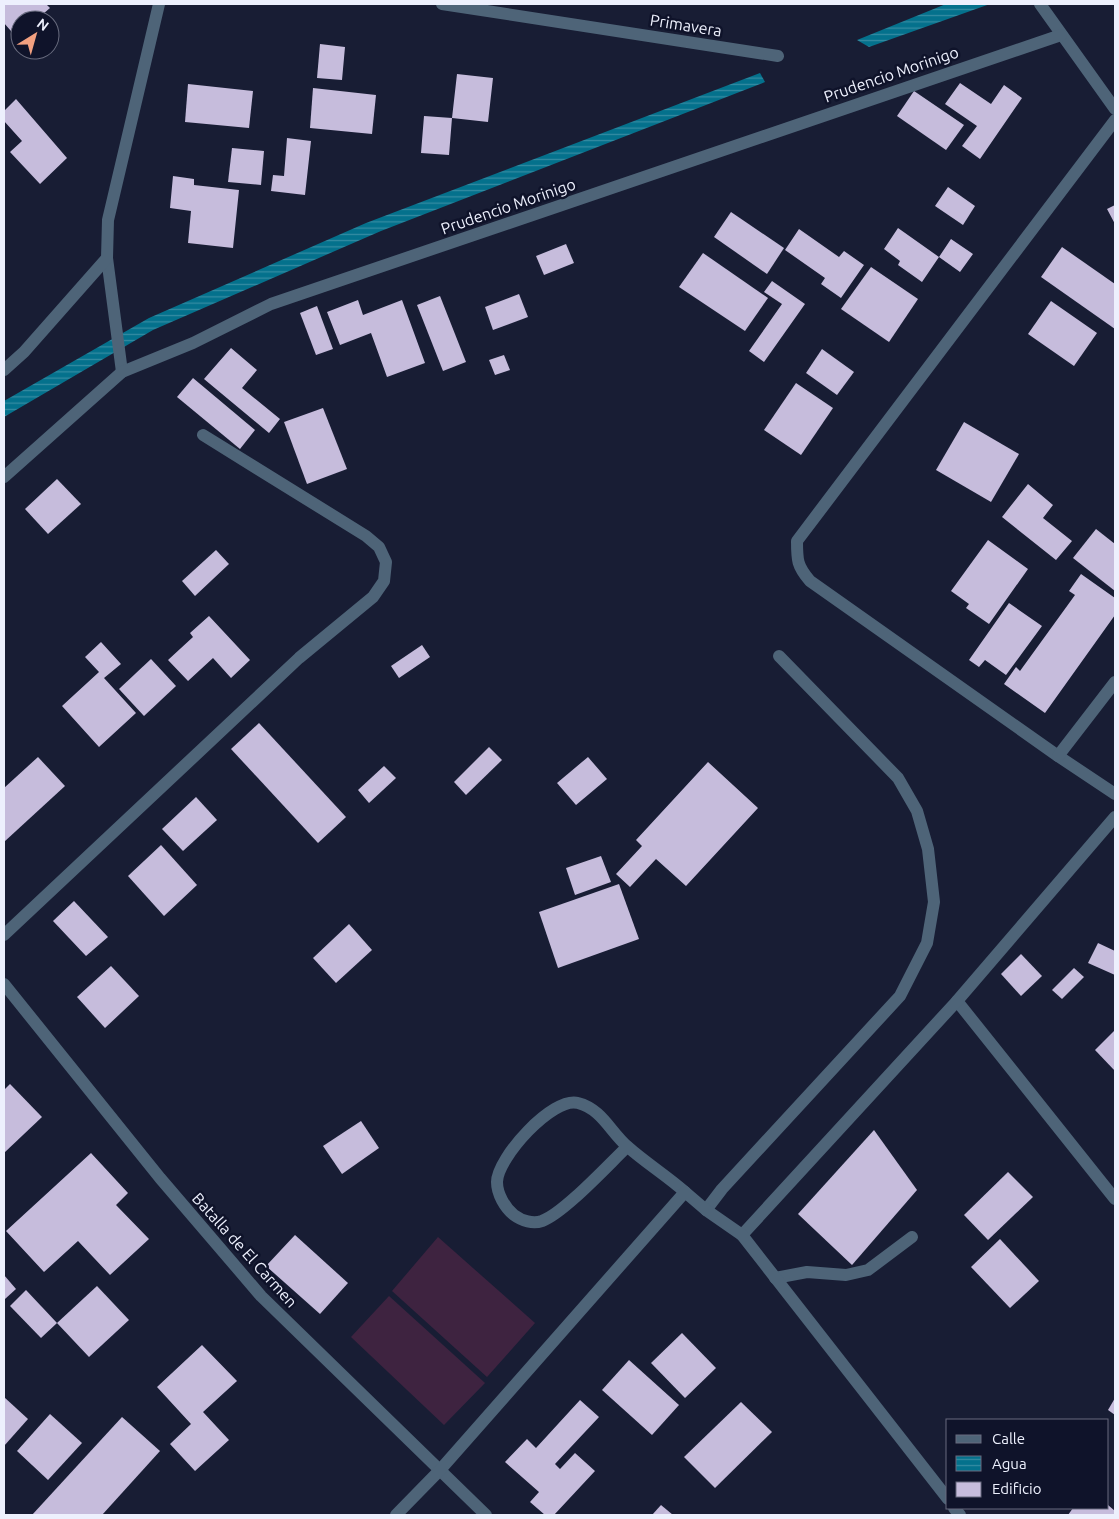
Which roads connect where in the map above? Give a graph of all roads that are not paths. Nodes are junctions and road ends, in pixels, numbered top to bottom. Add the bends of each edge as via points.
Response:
1 (159, 4) edge
2 (442, 4) edge
3 (1040, 4) edge
4 (1061, 34) junction
5 (778, 56) dead end
6 (1115, 109) edge
7 (1115, 120) edge
8 (107, 258) junction
9 (4, 370) edge
10 (122, 372) junction
11 (203, 435) dead end
12 (4, 477) edge
13 (779, 656) dead end
14 (1115, 682) edge
15 (1058, 756) junction
16 (1115, 794) edge
17 (1115, 817) edge
18 (4, 935) edge
19 (4, 984) edge
20 (957, 1002) junction
21 (628, 1146) junction
22 (685, 1192) junction
23 (1115, 1199) edge
24 (706, 1210) junction
25 (742, 1235) junction
26 (912, 1237) dead end
27 (775, 1278) junction
28 (440, 1470) junction
29 (946, 1496) edge
30 (396, 1515) edge
31 (486, 1515) edge

1 - 8 street via 108,220
2 - 5 street, Primavera
3 - 4 street
4 - 6 street
4 - 10 street, Prudencio Morinigo via 271,304 193,343
7 - 15 street via 797,541 799,568 810,580
8 - 9 street via 24,352
8 - 10 street
10 - 12 street, Prudencio Morinigo
11 - 18 street via 366,536 379,547 386,562 384,581 373,597 299,658
13 - 24 street via 898,778 917,811 928,849 934,902 927,943 900,996 722,1188
14 - 15 street
15 - 16 street
17 - 20 street
19 - 28 street, Batalla de El Carmen via 160,1178 261,1296
20 - 23 street
20 - 25 street
21 - 21 street via 601,1116 587,1106 566,1102 534,1125 502,1165 497,1182 501,1198 523,1221 541,1222 557,1213
21 - 22 street
22 - 24 street
22 - 28 street
24 - 25 street
25 - 27 street
26 - 27 street via 868,1270 846,1275 807,1272
27 - 29 street
28 - 30 street
28 - 31 street, Batalla de El Carmen

